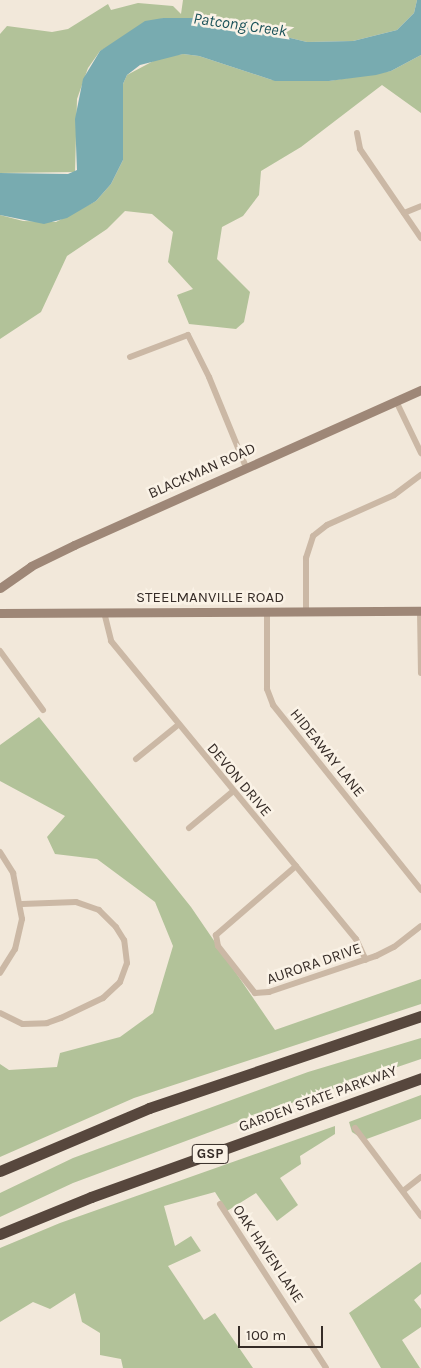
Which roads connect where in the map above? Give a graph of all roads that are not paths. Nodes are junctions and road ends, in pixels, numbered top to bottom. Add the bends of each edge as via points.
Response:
1 (357, 133) dead end
2 (421, 206) edge
3 (404, 213) junction
4 (421, 238) edge
5 (130, 357) dead end
6 (421, 390) edge
7 (396, 401) junction
8 (421, 453) edge
9 (246, 466) junction
10 (421, 475) edge
11 (0, 588) edge
12 (421, 610) edge
13 (104, 612) junction
14 (268, 612) junction
15 (306, 612) junction
16 (0, 613) edge
17 (0, 651) edge
18 (421, 673) edge
19 (43, 710) dead end
20 (178, 725) junction
21 (136, 759) dead end
22 (232, 792) junction
23 (190, 828) dead end
24 (0, 852) edge
25 (296, 866) junction
26 (421, 890) edge
27 (22, 904) junction
28 (421, 926) edge
29 (366, 960) junction
30 (0, 974) edge
31 (0, 1013) edge
32 (421, 1016) edge
33 (421, 1078) edge
34 (355, 1128) dead end
35 (0, 1171) edge
36 (421, 1177) edge
37 (403, 1190) junction
38 (220, 1204) dead end
39 (421, 1216) edge
40 (0, 1234) edge
41 (326, 1368) edge

1 - 3 street via 360,149
2 - 3 street
3 - 4 street
5 - 9 street via 188,335 209,376
6 - 7 main road, BLACKMAN ROAD
7 - 8 street
7 - 9 main road, BLACKMAN ROAD
9 - 11 main road, BLACKMAN ROAD via 40,561
10 - 15 street via 394,495 327,525 313,536 306,558
12 - 15 main road, STEELMANVILLE ROAD
12 - 18 street
13 - 14 main road, STEELMANVILLE ROAD
13 - 16 main road, STEELMANVILLE ROAD
13 - 20 street, DEVON DRIVE via 111,641
14 - 15 main road, STEELMANVILLE ROAD
14 - 26 street, HIDEAWAY LANE via 267,689 273,705
17 - 19 street
20 - 21 street
20 - 22 street, DEVON DRIVE
22 - 23 street
22 - 25 street, DEVON DRIVE
24 - 27 street via 13,873
25 - 29 street, DEVON DRIVE via 356,939
25 - 29 street, AURORA DRIVE via 216,935 218,945 251,990 258,994
27 - 30 street via 20,935
27 - 31 street via 76,902 99,910 124,940 127,963 120,982 104,998 61,1018 47,1023 22,1024
28 - 29 street, AURORA DRIVE via 394,948
32 - 35 highway via 166,1101
33 - 40 highway, GARDEN STATE PARKWAY / GSP via 91,1197
34 - 37 street
36 - 37 street
37 - 39 street
38 - 41 street, OAK HAVEN LANE

